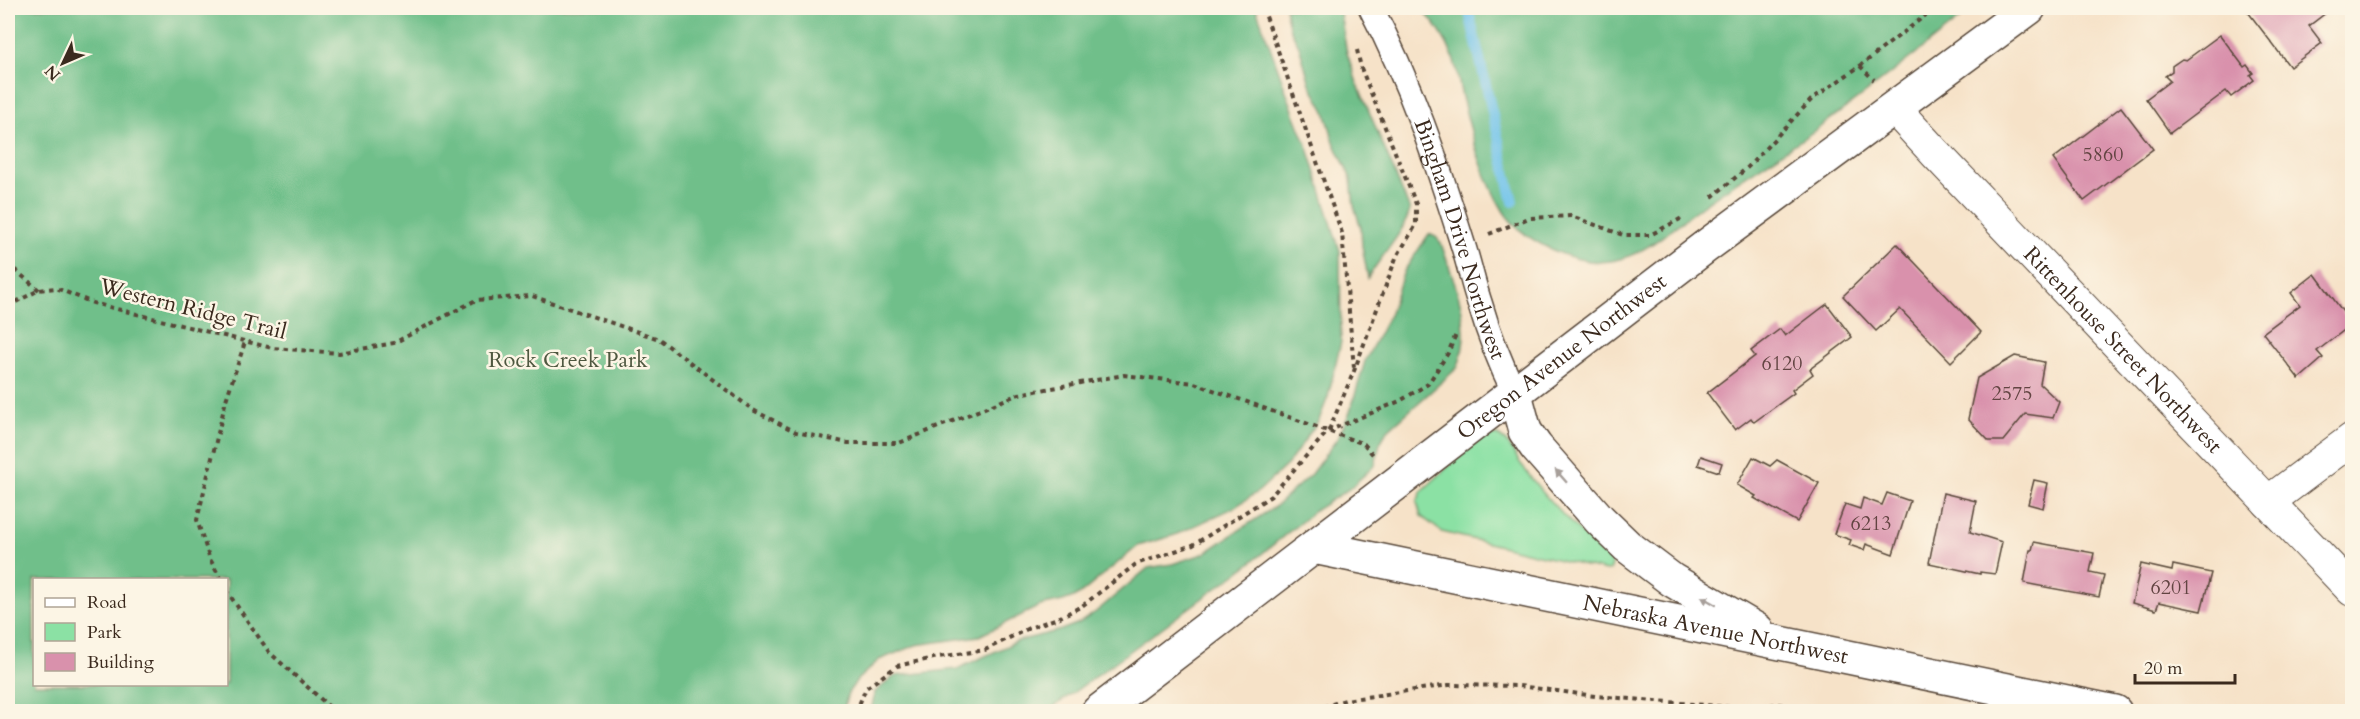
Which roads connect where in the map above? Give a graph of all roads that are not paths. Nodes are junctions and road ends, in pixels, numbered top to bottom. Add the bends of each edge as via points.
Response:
1 (1371, 8) edge
2 (2029, 8) edge
3 (1894, 108) junction
4 (1515, 394) junction
5 (2352, 439) edge
6 (2268, 502) junction
7 (1314, 547) junction
8 (2352, 590) edge
9 (1777, 642) junction
10 (1999, 699) edge
11 (1098, 711) edge
12 (2115, 711) edge

1 - 4 street, Bingham Drive Northwest via 1421,117 1479,302
2 - 3 street, Oregon Avenue Northwest
3 - 4 street, Oregon Avenue Northwest
3 - 6 street, Rittenhouse Street Northwest
4 - 7 street, Oregon Avenue Northwest
9 -> 4 street, Bingham Drive Northwest via 1672,580 1627,546 1536,447 1525,431
5 - 6 street
6 - 8 street, Rittenhouse Street Northwest
7 - 9 street, Nebraska Avenue Northwest
7 - 11 street, Oregon Avenue Northwest
9 - 10 street, Nebraska Avenue Northwest
10 - 12 street, Nebraska Avenue Northwest

